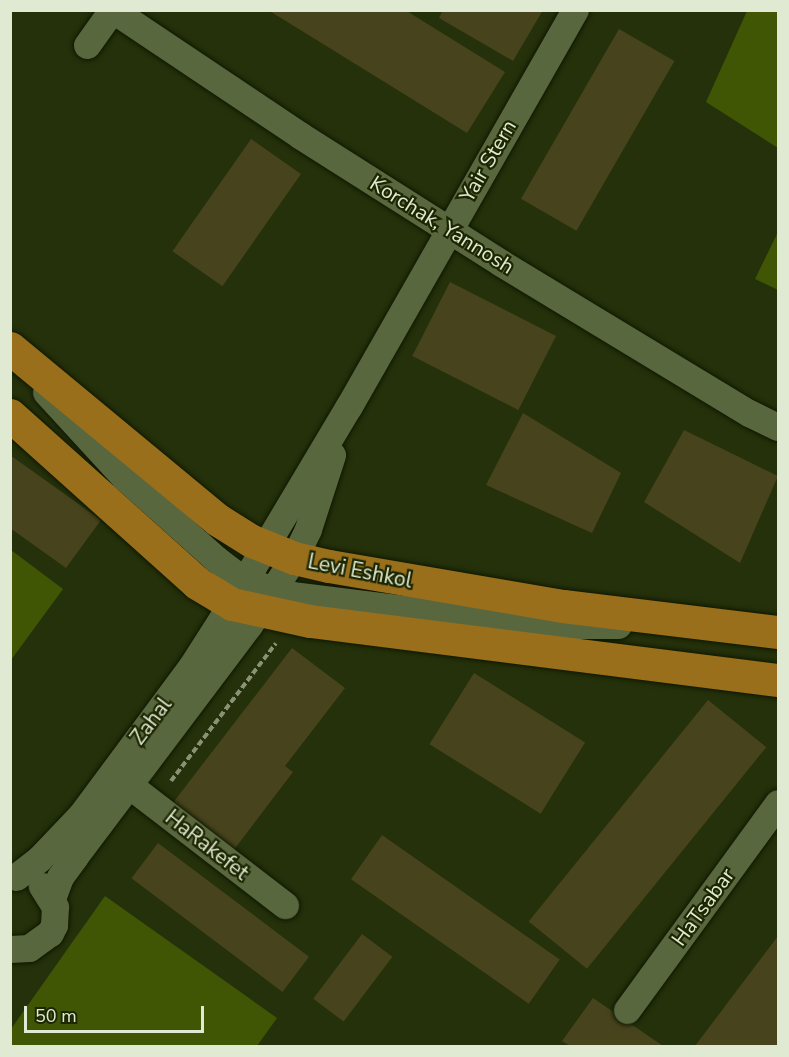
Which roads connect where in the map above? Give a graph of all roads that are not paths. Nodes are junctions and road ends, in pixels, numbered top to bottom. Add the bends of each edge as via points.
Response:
1 (112, 10) edge
2 (575, 10) edge
3 (87, 45) dead end
4 (448, 230) junction
5 (11, 348) edge
6 (10, 413) edge
7 (778, 427) edge
8 (124, 477) junction
9 (280, 553) junction
10 (252, 597) junction
11 (712, 625) junction
12 (778, 632) edge
13 (778, 680) edge
14 (129, 785) junction
15 (778, 803) edge
16 (13, 878) edge
17 (52, 899) junction
18 (285, 905) dead end
19 (11, 949) edge
20 (627, 1010) dead end

1 - 3 street
1 - 4 street, Korchak, Yannosh
2 - 4 street, Yair Stern
4 - 7 street, Korchak, Yannosh
4 - 9 street, Yair Stern via 350,406 314,513
5 - 8 street
5 - 9 main road, Levi Eshkol via 218,520
6 - 8 street via 70,442
6 - 10 main road via 197,583
8 - 10 street via 216,559
9 - 10 street, Yair Stern
9 - 11 main road, Levi Eshkol via 340,568 563,606
10 - 11 street via 527,623
10 - 13 main road via 310,621
10 - 14 street, Zahal
10 - 16 street, Zahal via 191,667 81,815 39,859
11 - 12 main road, Levi Eshkol
14 - 17 street, Zahal via 60,877
14 - 18 street, HaRakefet
15 - 20 street, HaTsabar
16 - 17 street via 38,882
17 - 19 street via 55,916 50,933 29,948

